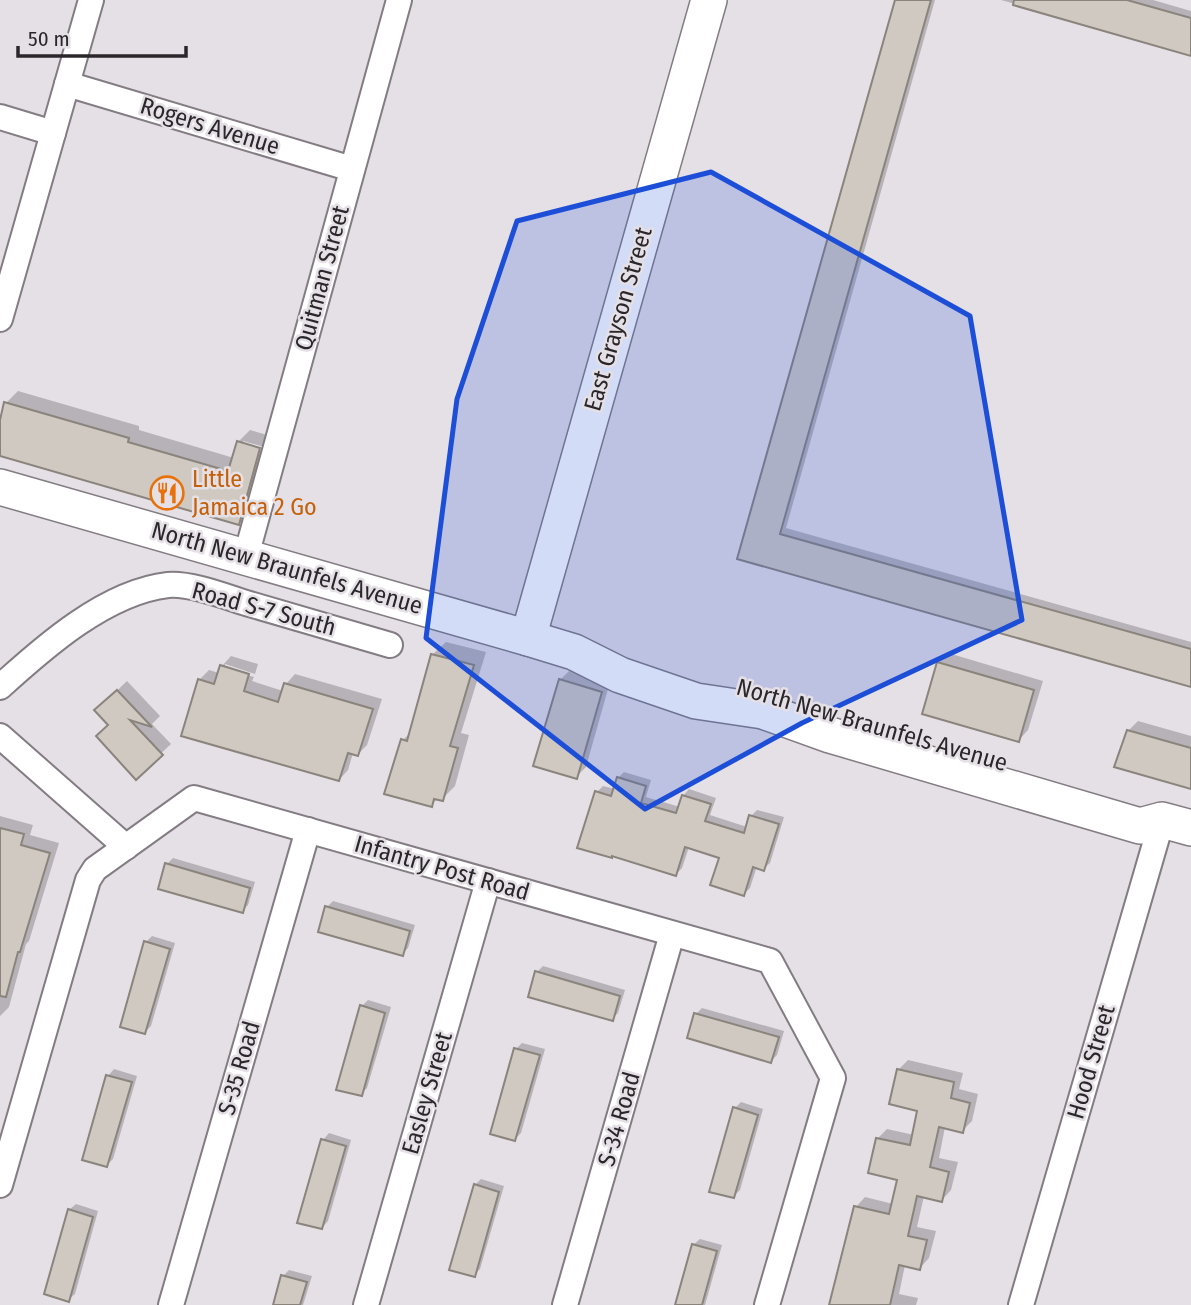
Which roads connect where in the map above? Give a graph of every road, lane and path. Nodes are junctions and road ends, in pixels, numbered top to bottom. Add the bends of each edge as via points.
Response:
1 (91, 0) edge
2 (399, 0) edge
3 (709, 0) edge
4 (67, 84) junction
5 (0, 117) edge
6 (53, 133) junction
7 (352, 169) junction
8 (0, 318) edge
9 (0, 486) edge
10 (246, 555) junction
11 (528, 638) junction
12 (390, 645) dead end
13 (0, 687) edge
14 (0, 736) edge
15 (1177, 824) edge
16 (307, 830) junction
17 (126, 846) junction
18 (488, 881) junction
19 (672, 934) junction
20 (0, 1185) edge
21 (171, 1305) edge
22 (366, 1305) edge
23 (565, 1305) edge
24 (768, 1305) edge
25 (1021, 1305) edge

1 - 4 street
2 - 7 street, Quitman Street
3 - 11 street, East Grayson Street
4 - 6 street
4 - 7 street, Rogers Avenue
5 - 6 street
6 - 8 street
7 - 10 street, Quitman Street
9 - 10 street, North New Braunfels Avenue
10 - 11 street, North New Braunfels Avenue
11 - 15 street, North New Braunfels Avenue via 573,652 621,653 1149,803
12 - 13 street, Road S-7 South via 172,584 153,587 95,612 41,649
14 - 17 street
15 - 25 street, Hood Street
16 - 17 street, Infantry Post Road via 194,798
16 - 18 street, Infantry Post Road
16 - 21 street, S-35 Road
17 - 20 street, Infantry Post Road via 95,869 88,880
18 - 19 street, Infantry Post Road
18 - 22 street, Easley Street
19 - 23 street, S-34 Road
19 - 24 street, Infantry Post Road via 770,961 834,1078

